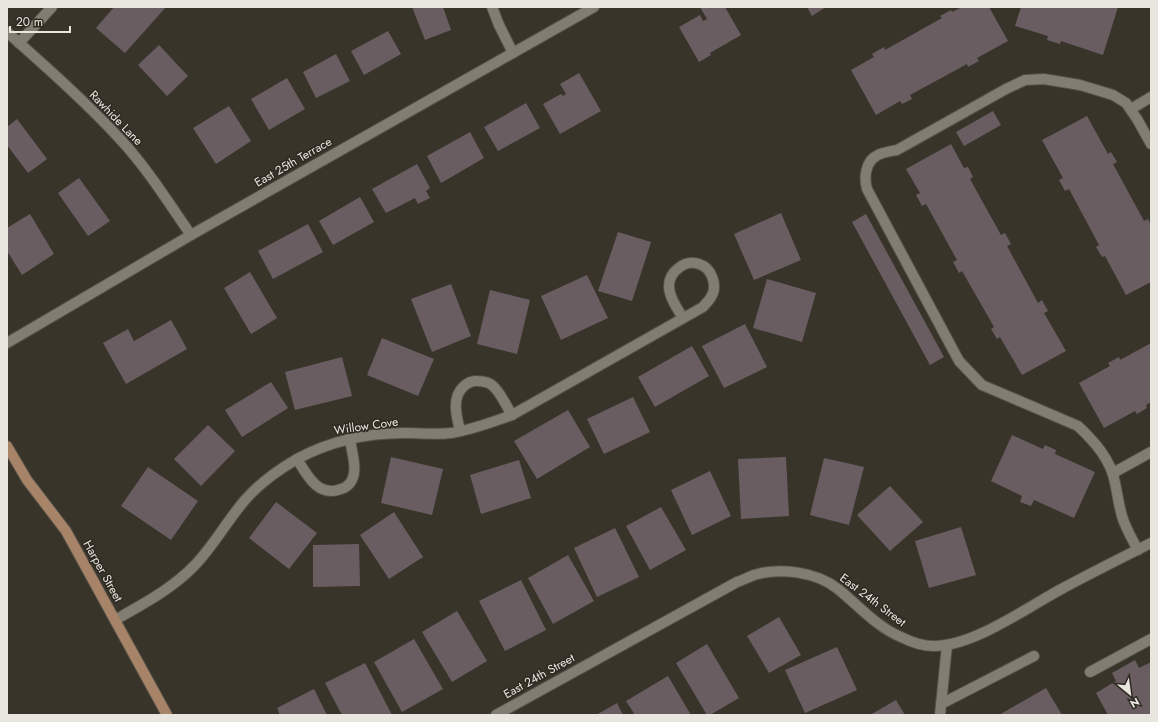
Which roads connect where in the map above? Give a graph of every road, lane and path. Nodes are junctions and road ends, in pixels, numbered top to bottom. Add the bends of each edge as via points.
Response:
1 (52, 7) edge
2 (492, 7) edge
3 (594, 7) edge
4 (7, 32) edge
5 (19, 43) junction
6 (513, 53) junction
7 (1151, 97) edge
8 (1131, 109) junction
9 (1151, 144) edge
10 (191, 235) junction
11 (682, 318) junction
12 (7, 342) edge
13 (512, 415) junction
14 (460, 431) junction
15 (350, 439) junction
16 (7, 446) edge
17 (1151, 452) edge
18 (297, 459) junction
19 (1113, 473) junction
20 (1151, 543) edge
21 (1138, 550) junction
22 (115, 620) junction
23 (1151, 638) edge
24 (947, 645) junction
25 (1034, 656) dead end
26 (1090, 672) dead end
27 (941, 704) junction
28 (167, 715) edge
29 (496, 715) edge
30 (940, 715) edge

1 - 5 street
2 - 6 street
3 - 6 street, East 25th Terrace
4 - 5 street, Rawhide Lane
5 - 10 street, Rawhide Lane via 120,139 146,170
6 - 10 street, East 25th Terrace
7 - 8 street
8 - 9 street
8 - 19 street via 1113,95 1080,85 1044,79 1025,80 897,150 877,155 870,162 865,180 867,189 959,361 982,385 1078,426 1099,448
10 - 12 street, East 25th Terrace
11 - 11 street, Willow Cove via 703,307 712,297 713,277 708,269 700,264 684,265 671,277 669,287
11 - 13 street, Willow Cove
13 - 14 street, Willow Cove via 480,427
13 - 14 street via 493,386 484,381 474,381 458,392 456,414
14 - 15 street, Willow Cove via 428,435 382,434
15 - 18 street, Willow Cove via 323,447
15 - 18 street via 354,473 351,482 343,489 334,492 323,491 315,486
16 - 22 street, Harper Street via 27,480 66,532
17 - 19 street
18 - 22 street, Willow Cove via 266,480 245,500 194,566 164,592
19 - 21 street via 1124,522
20 - 21 street, East 24th Street
21 - 24 street, East 24th Street via 988,630 965,641
22 - 28 street, Harper Street
23 - 26 street
24 - 27 street
24 - 29 street, East 24th Street via 922,646 892,633 837,588 819,578 792,572 773,572 737,582
25 - 27 street
27 - 30 street

